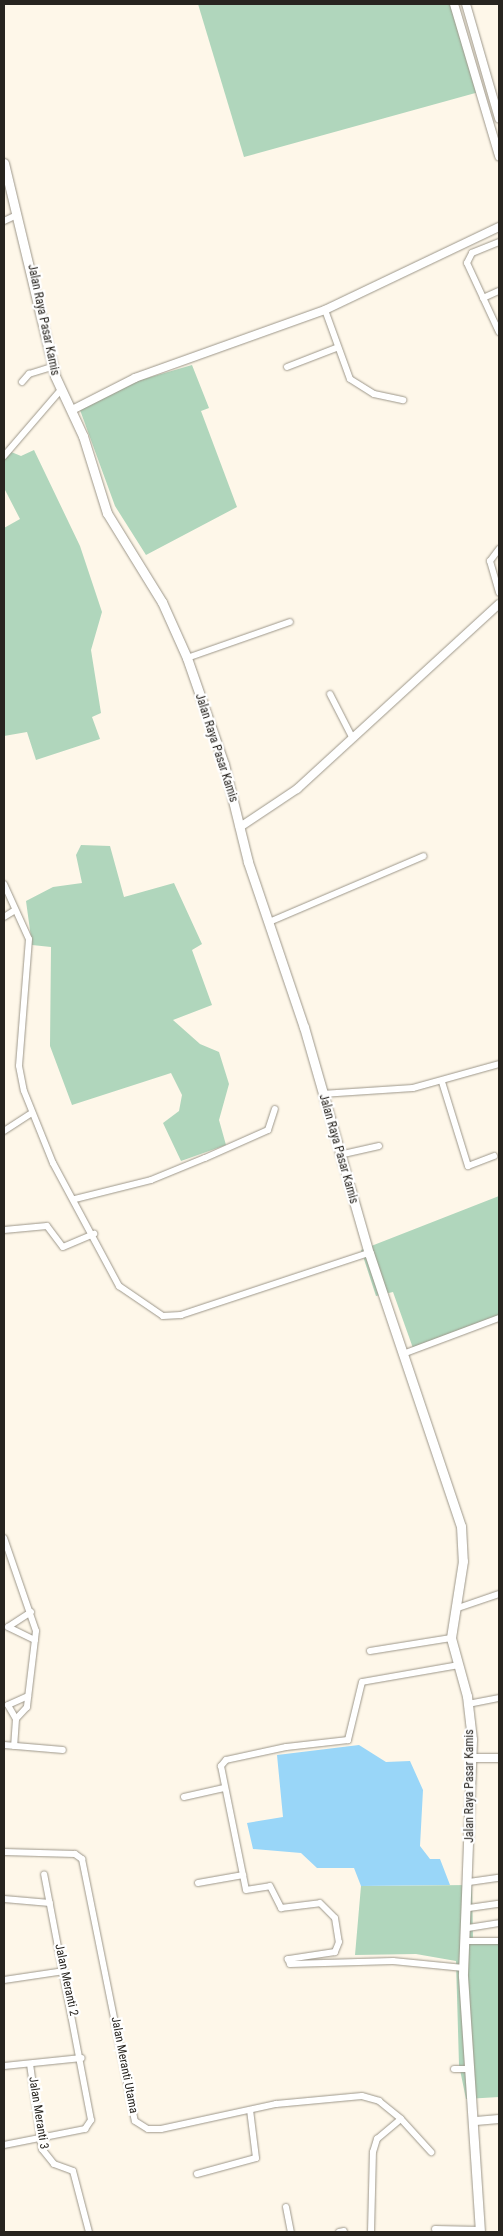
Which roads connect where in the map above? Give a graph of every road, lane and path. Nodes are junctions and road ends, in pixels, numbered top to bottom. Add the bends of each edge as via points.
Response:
1 (454, 4) edge
2 (466, 4) edge
3 (480, 51) junction
4 (468, 54) junction
5 (499, 118) edge
6 (499, 156) edge
7 (4, 164) edge
8 (8, 197) edge
9 (17, 215) junction
10 (4, 221) edge
11 (499, 227) edge
12 (499, 242) edge
13 (499, 291) edge
14 (483, 298) junction
15 (324, 310) junction
16 (499, 332) edge
17 (336, 348) junction
18 (52, 367) junction
19 (287, 367) dead end
20 (22, 382) dead end
21 (60, 390) junction
22 (403, 400) dead end
23 (72, 410) junction
24 (4, 456) edge
25 (499, 549) edge
26 (499, 591) edge
27 (499, 604) edge
28 (290, 622) dead end
29 (187, 658) junction
30 (330, 694) dead end
31 (352, 737) junction
32 (240, 827) junction
33 (424, 856) dead end
34 (4, 884) edge
35 (14, 910) junction
36 (4, 917) edge
37 (269, 922) junction
38 (499, 1064) edge
39 (442, 1082) junction
40 (322, 1094) junction
41 (275, 1109) dead end
42 (32, 1112) junction
43 (4, 1131) edge
44 (378, 1146) dead end
45 (339, 1155) junction
46 (494, 1156) dead end
47 (75, 1199) junction
48 (4, 1230) edge
49 (94, 1234) junction
50 (369, 1253) junction
51 (499, 1318) edge
52 (403, 1354) junction
53 (4, 1538) edge
54 (499, 1594) edge
55 (455, 1609) junction
56 (31, 1612) junction
57 (6, 1627) edge
58 (451, 1638) junction
59 (34, 1640) junction
60 (370, 1651) dead end
61 (459, 1665) junction
62 (28, 1696) junction
63 (499, 1698) edge
64 (468, 1704) junction
65 (16, 1719) junction
66 (4, 1745) edge
67 (14, 1746) junction
68 (63, 1750) dead end
69 (472, 1758) junction
70 (499, 1758) edge
71 (224, 1788) junction
72 (184, 1797) dead end
73 (4, 1852) edge
74 (44, 1874) dead end
75 (243, 1875) junction
76 (499, 1878) edge
77 (469, 1882) junction
78 (198, 1883) dead end
79 (4, 1899) edge
80 (50, 1903) junction
81 (499, 1904) edge
82 (469, 1908) junction
83 (499, 1923) edge
84 (468, 1928) junction
85 (467, 1941) junction
86 (499, 1941) edge
87 (464, 1968) junction
88 (64, 1970) junction
89 (4, 1980) edge
90 (82, 2058) junction
91 (30, 2064) junction
92 (4, 2066) edge
93 (454, 2069) dead end
94 (470, 2069) junction
95 (250, 2110) junction
96 (401, 2119) junction
97 (499, 2119) edge
98 (476, 2121) junction
99 (40, 2136) junction
100 (4, 2145) edge
101 (430, 2152) dead end
102 (197, 2174) dead end
103 (286, 2207) dead end
104 (435, 2229) dead end
105 (480, 2231) edge
106 (89, 2232) edge
107 (291, 2232) edge
108 (371, 2232) edge

1 - 4 street
2 - 3 street
3 - 4 street
3 - 5 street
4 - 6 street
7 - 8 main road, Jalan Raya Pasar Kamis
8 - 9 main road, Jalan Raya Pasar Kamis
9 - 10 street
9 - 18 main road, Jalan Raya Pasar Kamis
11 - 15 street
12 - 14 street via 468,257 469,271
13 - 14 street
14 - 16 street
15 - 17 street
15 - 23 street via 135,378
17 - 19 street
17 - 22 street via 350,379 374,394
18 - 20 street via 29,374
18 - 21 main road, Jalan Raya Pasar Kamis
21 - 23 main road, Jalan Raya Pasar Kamis
21 - 24 street
23 - 29 main road, Jalan Raya Pasar Kamis via 107,513 162,602
25 - 26 street via 490,561
27 - 31 street
28 - 29 street
29 - 32 main road, Jalan Raya Pasar Kamis via 224,764
30 - 31 street
31 - 32 street via 297,789
32 - 37 main road, Jalan Raya Pasar Kamis
33 - 37 street
34 - 35 street
35 - 36 street
35 - 42 street via 29,939 19,1073
37 - 40 main road, Jalan Raya Pasar Kamis
38 - 39 street
39 - 40 street via 413,1088
39 - 46 street via 468,1166
40 - 45 main road, Jalan Raya Pasar Kamis
41 - 47 street via 268,1130 151,1180
42 - 43 street
42 - 47 street
44 - 45 street
45 - 50 main road, Jalan Raya Pasar Kamis
47 - 49 street
48 - 49 street via 47,1226 62,1247
49 - 50 street via 119,1286 163,1316 219,1304
50 - 52 main road, Jalan Raya Pasar Kamis
51 - 52 street
52 - 55 main road, Jalan Raya Pasar Kamis via 461,1526 464,1544
53 - 56 street
54 - 55 street
55 - 58 main road, Jalan Raya Pasar Kamis
56 - 57 street
56 - 59 street
57 - 59 street
58 - 60 street
58 - 61 main road, Jalan Raya Pasar Kamis
59 - 62 street
61 - 64 main road, Jalan Raya Pasar Kamis
61 - 71 street via 364,1681 348,1740 224,1761
62 - 65 street via 28,1708
62 - 65 street via 8,1705
63 - 64 street
64 - 69 main road, Jalan Raya Pasar Kamis
65 - 67 street
66 - 67 street
67 - 68 street
69 - 70 street
69 - 77 main road, Jalan Raya Pasar Kamis
71 - 72 street
71 - 75 street
73 - 95 street, Jalan Meranti Utama via 75,1854 82,1859 135,2120 148,2129 161,2128
74 - 80 street, Jalan Meranti 2
75 - 78 street
75 - 87 street via 246,1890 273,1888 281,1908 320,1903 335,1918 339,1942 335,1952 288,1959 293,1966 393,1961
76 - 77 street
77 - 82 main road, Jalan Raya Pasar Kamis
79 - 80 street
80 - 88 street, Jalan Meranti 2
81 - 82 street
82 - 84 main road, Jalan Raya Pasar Kamis
83 - 84 street
84 - 85 main road, Jalan Raya Pasar Kamis
85 - 86 street
85 - 87 main road, Jalan Raya Pasar Kamis
87 - 94 main road, Jalan Raya Pasar Kamis
88 - 89 street
88 - 90 street, Jalan Meranti 2
90 - 91 street
90 - 99 street, Jalan Meranti 2 via 89,2126
91 - 92 street
91 - 99 street, Jalan Meranti 3
93 - 94 street
94 - 98 main road, Jalan Raya Pasar Kamis
95 - 96 street, Jalan Meranti Utama via 362,2096 379,2102
95 - 102 street via 256,2158
96 - 101 street, Jalan Meranti Utama
96 - 108 street via 377,2139 373,2152
97 - 98 street
98 - 105 main road, Jalan Raya Pasar Kamis
99 - 100 street
99 - 106 street, Jalan Meranti 3 via 47,2158 73,2172
103 - 107 street
104 - 105 street

